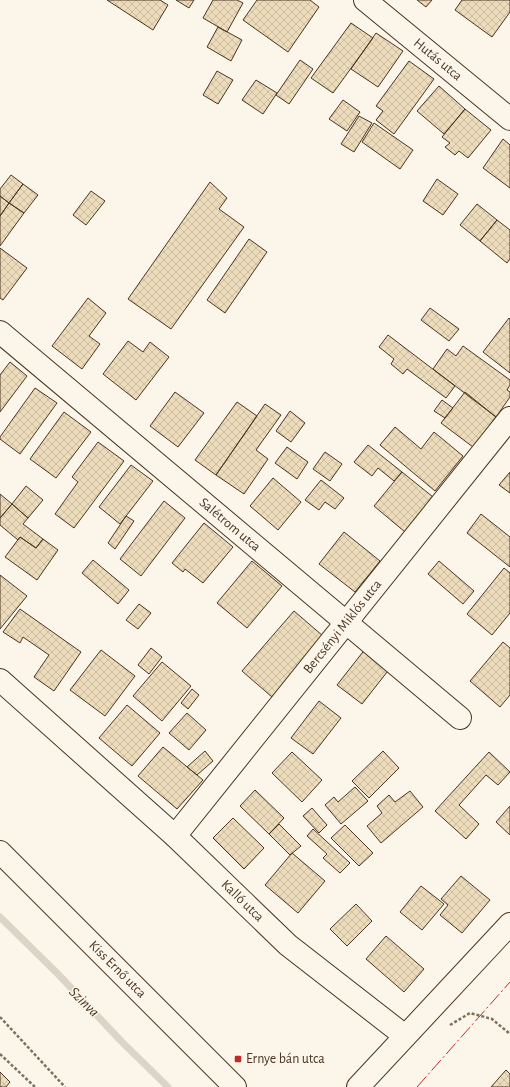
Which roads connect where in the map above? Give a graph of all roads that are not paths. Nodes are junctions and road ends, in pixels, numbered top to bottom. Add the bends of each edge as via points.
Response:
1 (365, 0) edge
2 (510, 119) edge
3 (0, 332) edge
4 (510, 418) edge
5 (346, 623) junction
6 (0, 680) edge
7 (460, 718) dead end
8 (175, 836) junction
9 (0, 852) edge
10 (510, 924) edge
11 (405, 1036) junction
12 (235, 1087) edge
13 (358, 1087) edge

1 - 2 street, Hutás utca
3 - 5 street, Salétrom utca
4 - 5 street, Bercsényi Miklós utca
5 - 7 street, Salétrom utca
5 - 8 street, Bercsényi Miklós utca
6 - 8 street, Kalló utca
8 - 11 street, Kalló utca via 288,945
9 - 12 street, Kiss Ernő utca
10 - 11 street
11 - 13 street

